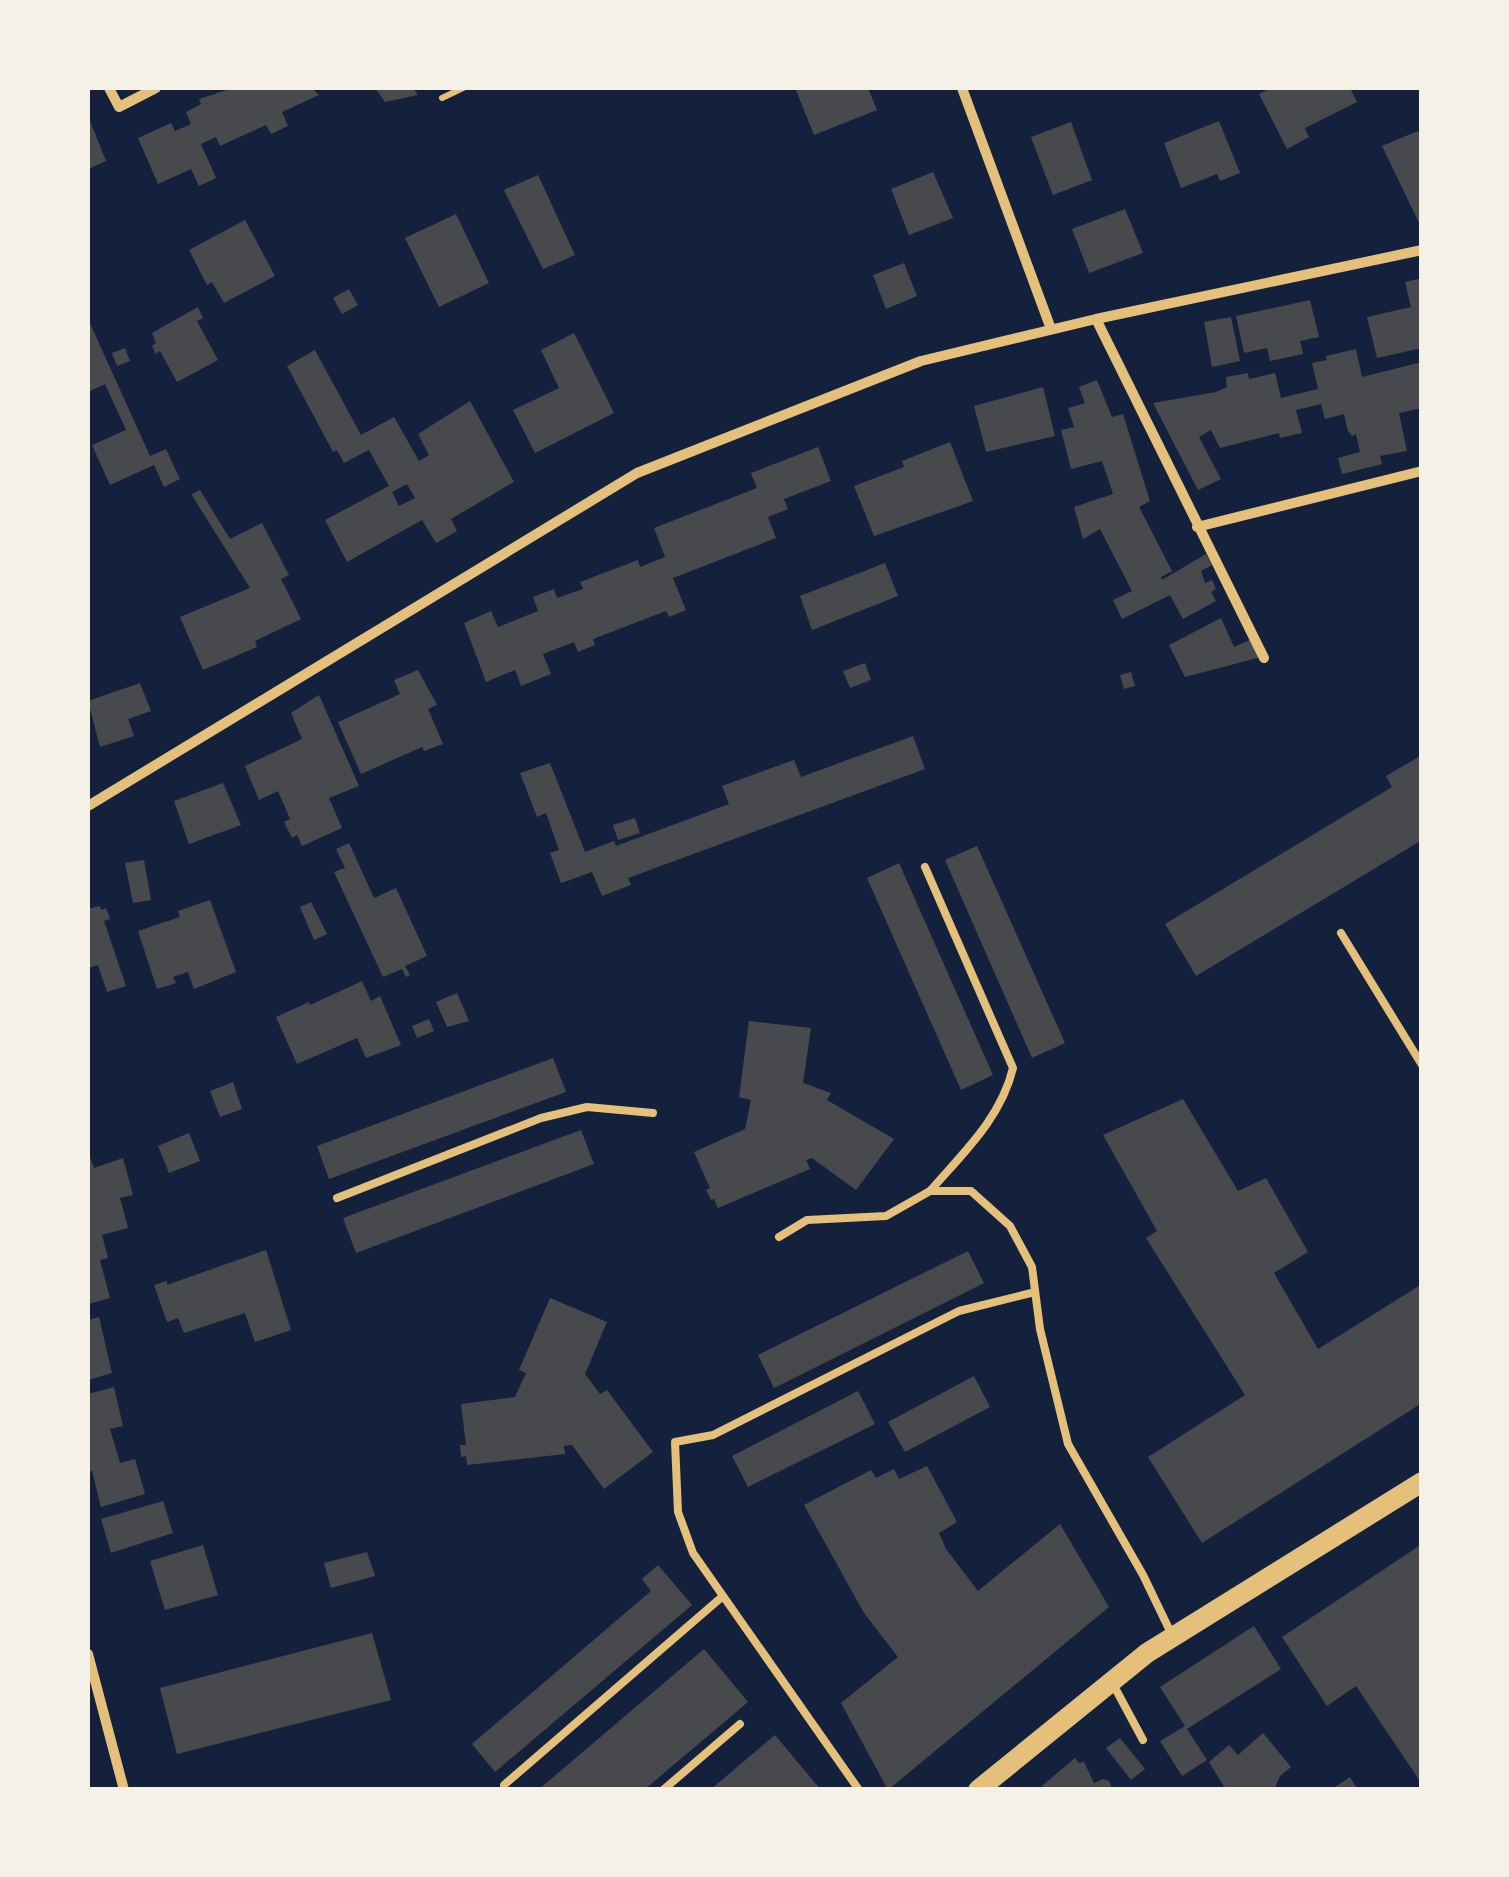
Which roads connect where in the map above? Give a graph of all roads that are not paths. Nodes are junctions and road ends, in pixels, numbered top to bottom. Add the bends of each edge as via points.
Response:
1 (109, 88) edge
2 (156, 88) edge
3 (962, 88) edge
4 (1422, 250) edge
5 (1096, 318) junction
6 (1052, 329) junction
7 (1422, 471) edge
8 (1198, 527) junction
9 (1264, 658) dead end
10 (88, 806) edge
11 (925, 868) dead end
12 (1341, 933) dead end
13 (1422, 1065) edge
14 (653, 1113) dead end
15 (930, 1191) junction
16 (337, 1198) dead end
17 (779, 1237) dead end
18 (1035, 1292) junction
19 (1422, 1482) edge
20 (722, 1596) junction
21 (1173, 1637) junction
22 (88, 1654) edge
23 (1112, 1682) junction
24 (740, 1724) dead end
25 (1143, 1740) dead end
26 (859, 1789) edge
27 (124, 1790) edge
28 (504, 1790) edge
29 (663, 1790) edge
30 (978, 1790) edge

1 - 2 street via 119,107
3 - 6 street
4 - 5 street
5 - 6 street
5 - 8 street
6 - 10 street via 921,361 637,473
7 - 8 street
8 - 9 street
11 - 15 lane via 1013,1068 990,1122
12 - 13 lane
14 - 16 lane via 586,1107 540,1118
15 - 17 lane via 886,1216 807,1220
15 - 18 lane via 971,1192 1010,1226 1032,1267
18 - 20 lane via 959,1311 713,1435 674,1442 678,1512 693,1553
18 - 21 lane via 1068,1444
19 - 21 main road
20 - 26 lane
20 - 28 lane
21 - 23 main road
22 - 27 street
23 - 25 lane
23 - 30 main road
24 - 29 lane

